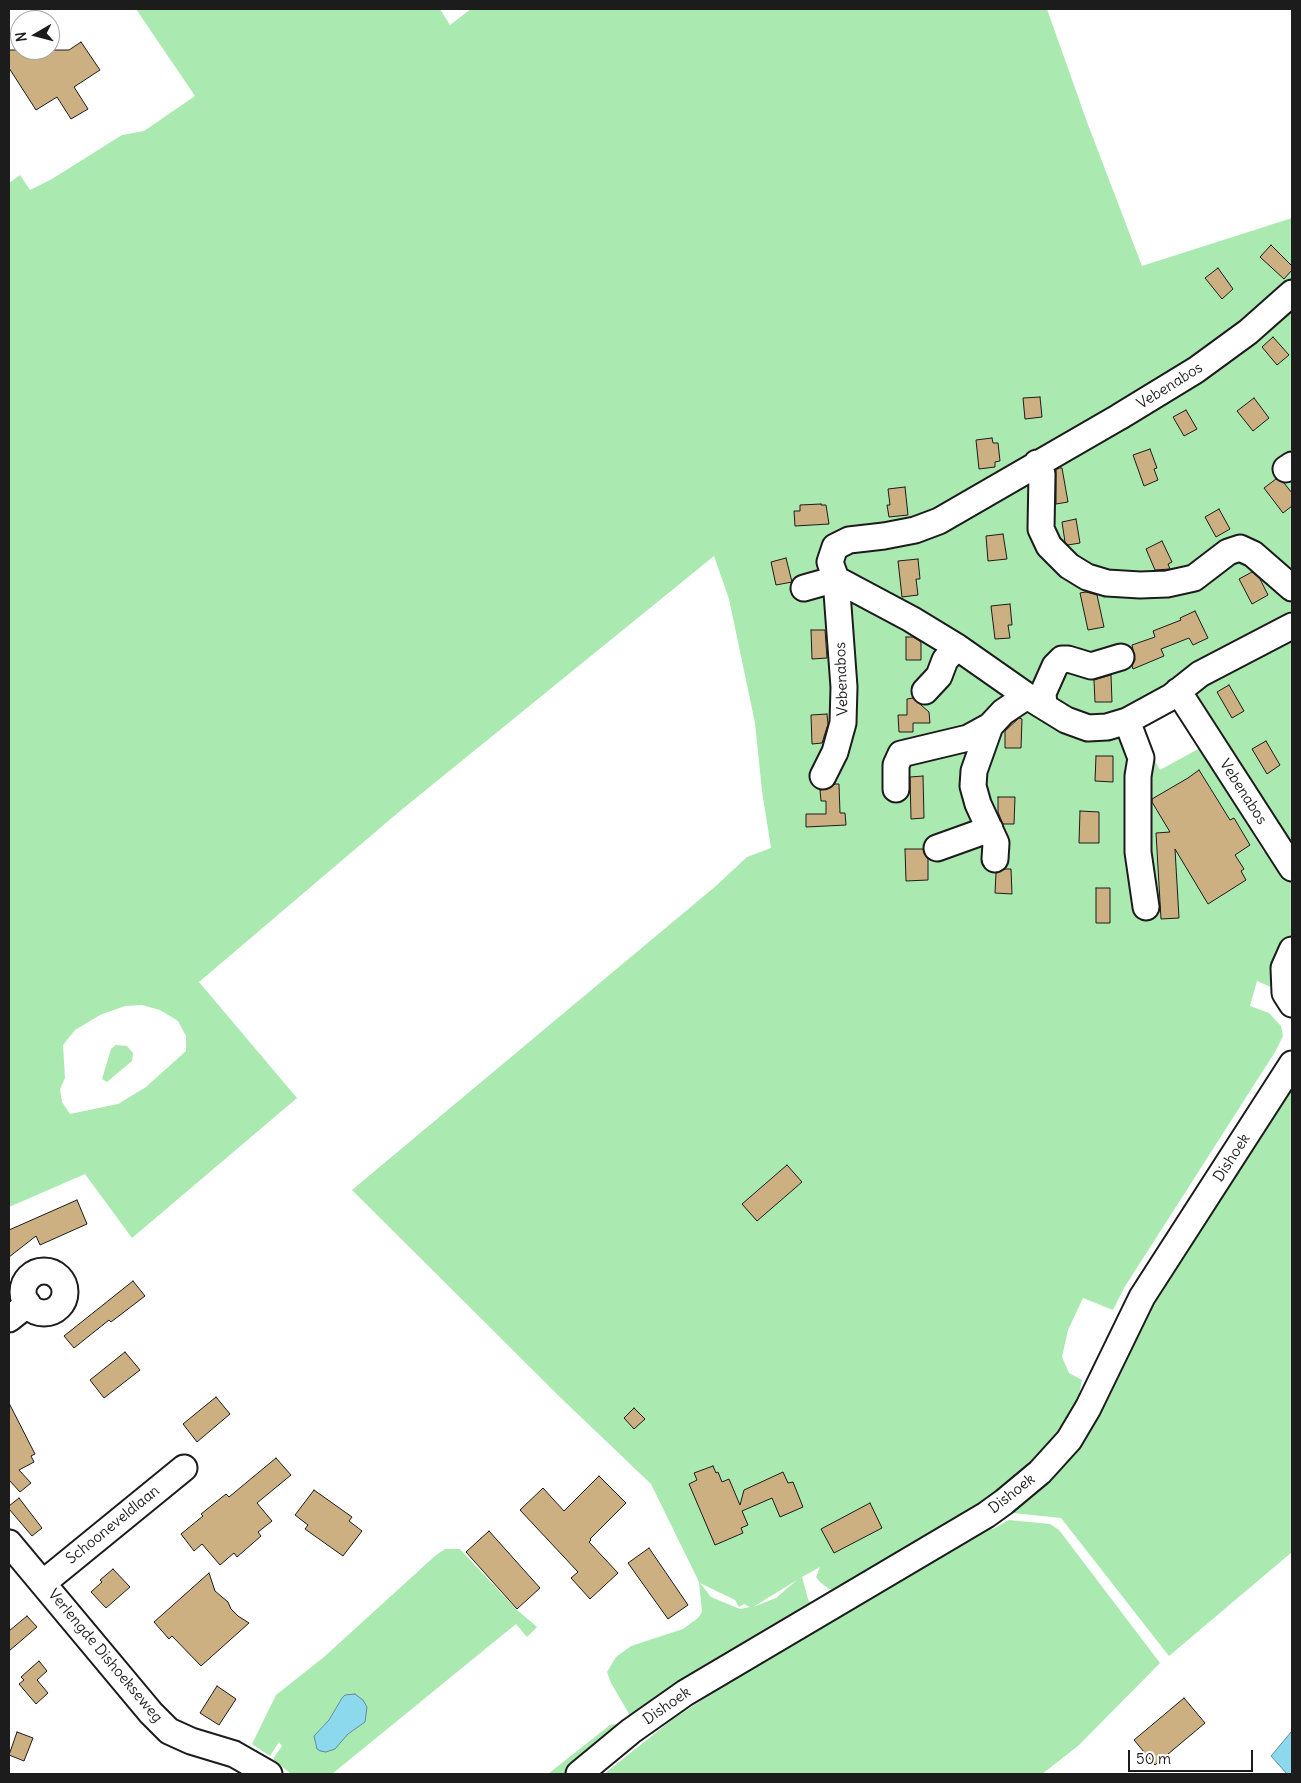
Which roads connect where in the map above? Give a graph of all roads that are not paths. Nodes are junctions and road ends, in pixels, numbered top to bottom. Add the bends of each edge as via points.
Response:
1 (1292, 293) edge
2 (1037, 463) junction
3 (836, 579) junction
4 (804, 588) dead end
5 (1292, 588) edge
6 (1292, 626) edge
7 (957, 647) junction
8 (1121, 657) dead end
9 (925, 691) dead end
10 (1178, 691) junction
11 (1035, 701) junction
12 (1128, 722) junction
13 (990, 726) junction
14 (823, 776) dead end
15 (896, 789) dead end
16 (990, 829) junction
17 (937, 848) dead end
18 (995, 859) dead end
19 (1292, 868) edge
20 (1146, 907) dead end
21 (1292, 950) edge
22 (1292, 1004) edge
23 (1292, 1064) edge
24 (184, 1468) dead end
25 (9, 1543) edge
26 (42, 1583) junction
27 (269, 1774) edge
28 (579, 1774) edge

1 - 2 street, Vebenabos via 1248,332 1196,370
2 - 3 street, Vebenabos via 923,527 849,540 835,547 830,562
2 - 5 street via 1042,474 1041,529 1049,546 1069,566 1087,577 1107,583 1167,584 1194,578 1228,552 1240,548 1253,554
3 - 4 street
3 - 7 street
3 - 14 street, Vebenabos via 844,687 843,723 836,752
6 - 10 street via 1200,674
7 - 9 street
7 - 11 street
8 - 11 street via 1091,666 1062,659
10 - 12 street
10 - 19 street, Vebenabos
11 - 12 street via 1066,720 1088,728
11 - 13 street via 1003,712
12 - 20 street via 1141,758 1138,852
13 - 15 street via 968,738 901,754 896,765
13 - 16 street via 972,786
16 - 17 street
16 - 18 street via 996,843
21 - 22 street via 1284,968 1285,993
23 - 28 street, Dishoek via 1142,1297 1069,1440 1040,1472 986,1515 685,1692
24 - 26 street, Schooneveldlaan
25 - 26 street, Verlengde Dishoekseweg
26 - 27 street, Verlengde Dishoekseweg via 170,1732 234,1754

